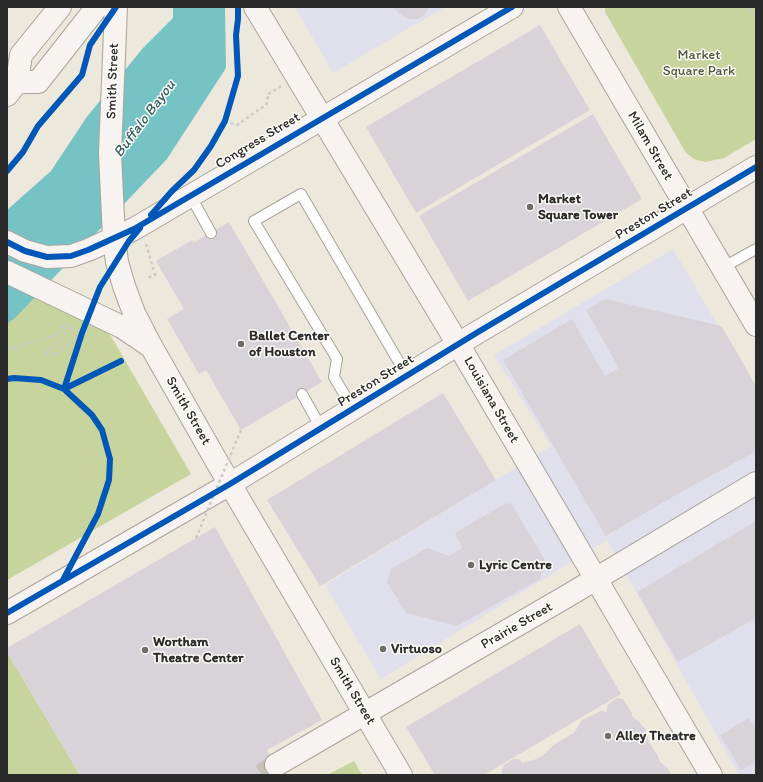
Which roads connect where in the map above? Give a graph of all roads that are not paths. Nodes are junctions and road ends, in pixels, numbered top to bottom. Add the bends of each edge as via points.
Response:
1 (60, 7) edge
2 (98, 7) edge
3 (116, 7) edge
4 (255, 7) edge
5 (512, 7) edge
6 (570, 7) edge
7 (10, 91) edge
8 (322, 118) junction
9 (756, 167) edge
10 (190, 195) junction
11 (687, 208) junction
12 (211, 233) dead end
13 (114, 238) junction
14 (7, 242) edge
15 (756, 249) edge
16 (722, 268) junction
17 (7, 272) edge
18 (755, 322) edge
19 (458, 344) junction
20 (151, 346) junction
21 (406, 376) junction
22 (302, 394) dead end
23 (352, 409) junction
24 (321, 428) junction
25 (756, 483) edge
26 (230, 484) junction
27 (596, 579) junction
28 (7, 613) edge
29 (366, 714) junction
30 (276, 765) tunnel mouth
31 (402, 775) edge
32 (711, 775) edge

1 - 7 main road via 21,55
2 - 7 main road via 38,82
3 - 13 main road, Smith Street via 110,153
4 - 8 main road, Louisiana Street
5 - 8 main road, Congress Street
6 - 11 main road, Milam Street
8 - 10 main road, Congress Street
8 - 19 main road, Louisiana Street
9 - 11 main road, Preston Street
10 - 12 lane
10 - 13 main road, Congress Street via 134,229
11 - 16 main road, Milam Street
11 - 19 main road, Preston Street
13 - 14 main road, Congress Street via 71,256 47,257 25,251
13 - 20 main road, Smith Street via 124,286
15 - 16 lane
16 - 18 main road, Milam Street
17 - 20 main road via 92,321 122,327
19 - 21 main road, Preston Street
19 - 27 main road, Louisiana Street
20 - 26 main road, Smith Street
21 - 23 main road, Preston Street
21 - 23 lane via 301,194 254,220 337,359 334,377
22 - 24 lane
23 - 24 main road, Preston Street
24 - 26 main road, Preston Street
25 - 27 main road, Prairie Street
26 - 28 main road, Preston Street
26 - 29 main road, Smith Street via 288,576
27 - 29 main road, Prairie Street
27 - 32 main road, Louisiana Street
29 - 30 main road, Prairie Street
29 - 31 main road, Smith Street

